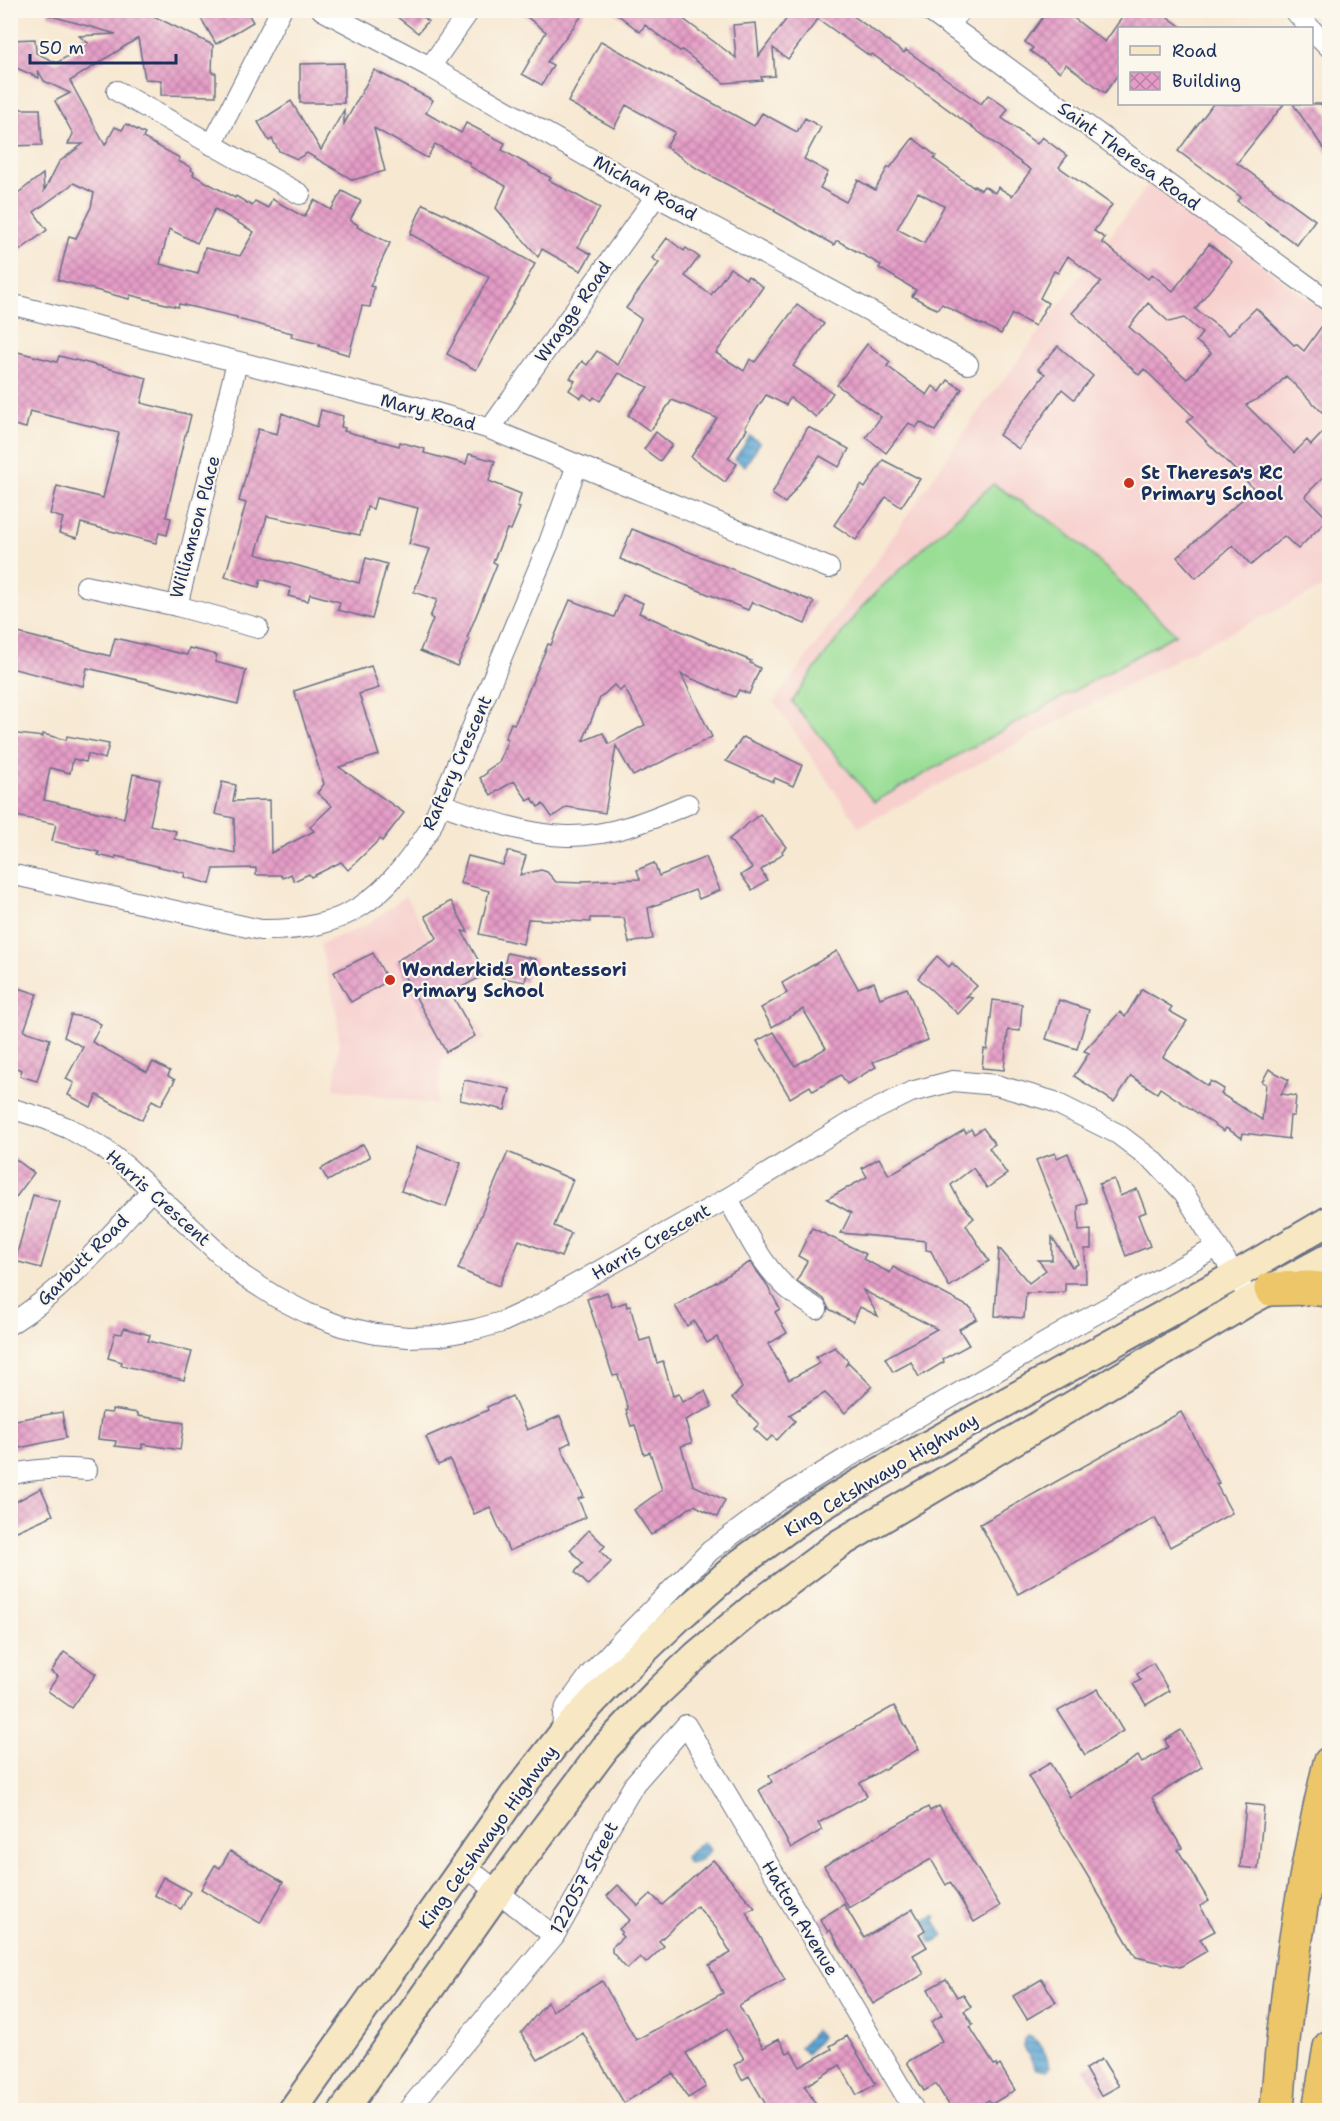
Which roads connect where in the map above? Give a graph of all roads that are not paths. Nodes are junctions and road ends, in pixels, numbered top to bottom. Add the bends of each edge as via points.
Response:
1 (281, 10) edge
2 (322, 10) edge
3 (470, 10) edge
4 (928, 10) edge
5 (1294, 10) edge
6 (955, 18) edge
7 (1309, 27) edge
8 (1313, 31) edge
9 (1329, 48) edge
10 (429, 67) junction
11 (117, 90) dead end
12 (212, 145) junction
13 (300, 194) dead end
14 (656, 196) junction
15 (1329, 302) edge
16 (10, 304) edge
17 (237, 362) junction
18 (968, 364) dead end
19 (490, 429) junction
20 (576, 465) junction
21 (829, 568) dead end
22 (86, 586) dead end
23 (177, 606) junction
24 (258, 628) dead end
25 (441, 804) junction
26 (688, 804) dead end
27 (10, 874) edge
28 (10, 1108) edge
29 (151, 1191) junction
30 (728, 1198) junction
31 (1329, 1220) edge
32 (1217, 1247) junction
33 (1329, 1257) edge
34 (1236, 1275) junction
35 (1329, 1290) edge
36 (1260, 1295) junction
37 (817, 1309) dead end
38 (10, 1324) edge
39 (87, 1470) dead end
40 (10, 1475) edge
41 (686, 1725) joint
42 (562, 1736) junction
43 (1329, 1763) edge
44 (465, 1866) junction
45 (498, 1892) junction
46 (554, 1936) junction
47 (1329, 2047) edge
48 (293, 2110) edge
49 (344, 2110) edge
50 (408, 2110) edge
51 (914, 2110) edge
52 (1277, 2110) edge
53 (1319, 2110) edge

1 - 12 street
2 - 10 street, Michan Road
3 - 10 street
4 - 6 street, Saint Theresa Road
5 - 7 street
6 - 15 street, Saint Theresa Road
8 - 9 street
10 - 14 street, Michan Road
11 - 12 street
12 - 13 street
14 - 18 street, Michan Road
14 - 19 street, Wragge Road
16 - 17 street, Mary Road
17 - 19 street, Mary Road
17 - 23 street, Williamson Place
19 - 20 street, Mary Road
20 - 21 street, Mary Road
20 - 25 street, Raftery Crescent via 549,543
22 - 23 street, Williamson Place
23 - 24 street
25 - 26 street via 495,822 567,836 622,828
25 - 27 street, Raftery Crescent via 409,860 379,893 344,916 313,926 261,930
28 - 29 street, Harris Crescent via 54,1122 103,1148
29 - 30 street, Harris Crescent via 243,1276 276,1297 340,1326 408,1337 439,1336 502,1322
29 - 38 street, Garbutt Road via 49,1297
30 - 32 street, Harris Crescent via 844,1125 911,1092 953,1081 996,1085 1052,1101 1118,1134 1155,1162 1184,1193
30 - 37 street via 743,1228 775,1274
31 - 34 main road, King Cetshwayo Highway
32 - 34 street, Harris Crescent
32 - 42 street via 845,1459 783,1497 710,1551 591,1673 562,1714
33 - 36 main road, King Cetshwayo Highway
34 - 36 street, Harris Crescent
34 - 42 main road, King Cetshwayo Highway via 805,1516 738,1565 678,1618
35 - 36 highway via 1309,1288
36 - 45 main road, King Cetshwayo Highway via 839,1544 752,1609 657,1693 605,1748
39 - 40 street via 59,1467
41 - 46 street, 122057 Street via 635,1783
41 - 51 street, Hatton Avenue
42 - 44 main road, King Cetshwayo Highway
43 - 52 highway via 1295,1939
44 - 45 street
44 - 48 main road, King Cetshwayo Highway
45 - 46 street
45 - 49 main road, King Cetshwayo Highway
46 - 50 street, 122057 Street
47 - 53 highway

